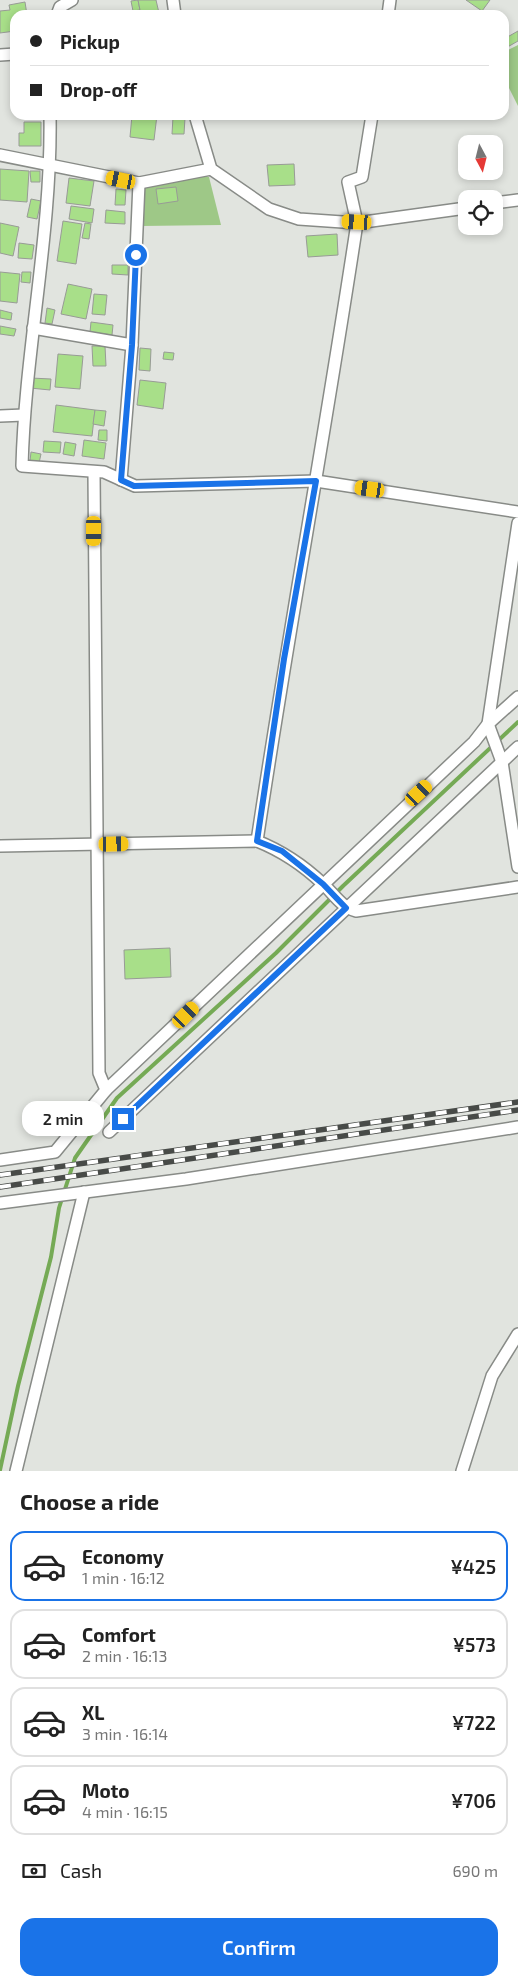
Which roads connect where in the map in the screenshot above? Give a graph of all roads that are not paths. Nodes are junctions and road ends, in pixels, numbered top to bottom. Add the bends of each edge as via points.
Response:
1 (72, 0) edge
2 (59, 10) edge
3 (50, 120) edge
4 (197, 120) edge
5 (371, 120) edge
6 (0, 155) edge
7 (51, 165) junction
8 (211, 169) junction
9 (139, 183) junction
10 (518, 200) edge
11 (503, 202) edge
12 (458, 209) edge
13 (357, 222) junction
14 (33, 328) junction
15 (132, 345) junction
16 (24, 415) junction
17 (0, 416) edge
18 (94, 472) junction
19 (121, 480) junction
20 (316, 481) junction
21 (518, 512) edge
22 (518, 523) edge
23 (518, 697) edge
24 (488, 724) junction
25 (518, 747) edge
26 (502, 762) junction
27 (257, 841) junction
28 (97, 844) junction
29 (0, 846) edge
30 (518, 867) edge
31 (323, 884) junction
32 (518, 887) edge
33 (346, 908) junction
34 (106, 1090) junction
35 (518, 1127) edge
36 (109, 1132) dead end
37 (0, 1160) edge
38 (84, 1192) junction
39 (0, 1202) edge
40 (518, 1334) edge
41 (16, 1471) edge
42 (462, 1471) edge

1 - 2 street
3 - 7 street
4 - 8 street
5 - 13 street via 362,177 348,182
6 - 7 street
7 - 9 street
7 - 14 street
8 - 9 street
8 - 13 street via 269,209 299,219
9 - 15 street
10 - 11 street
12 - 13 street
13 - 20 street
14 - 15 street
14 - 16 street
15 - 19 street
16 - 17 street
16 - 18 street via 22,466
18 - 19 street via 104,472
18 - 28 street
19 - 20 street via 134,486
20 - 21 street
20 - 27 street via 284,659
22 - 24 street
23 - 24 street
24 - 26 street
24 - 31 street via 474,742
25 - 26 street
26 - 30 street
26 - 33 street
27 - 28 street
27 - 31 street via 282,851
28 - 29 street
28 - 34 street via 99,1074
31 - 33 street
31 - 34 street
32 - 33 street via 356,911
33 - 36 street
34 - 37 street via 56,1152
35 - 38 street via 195,1178
38 - 39 street
38 - 41 street
40 - 42 street via 492,1376

